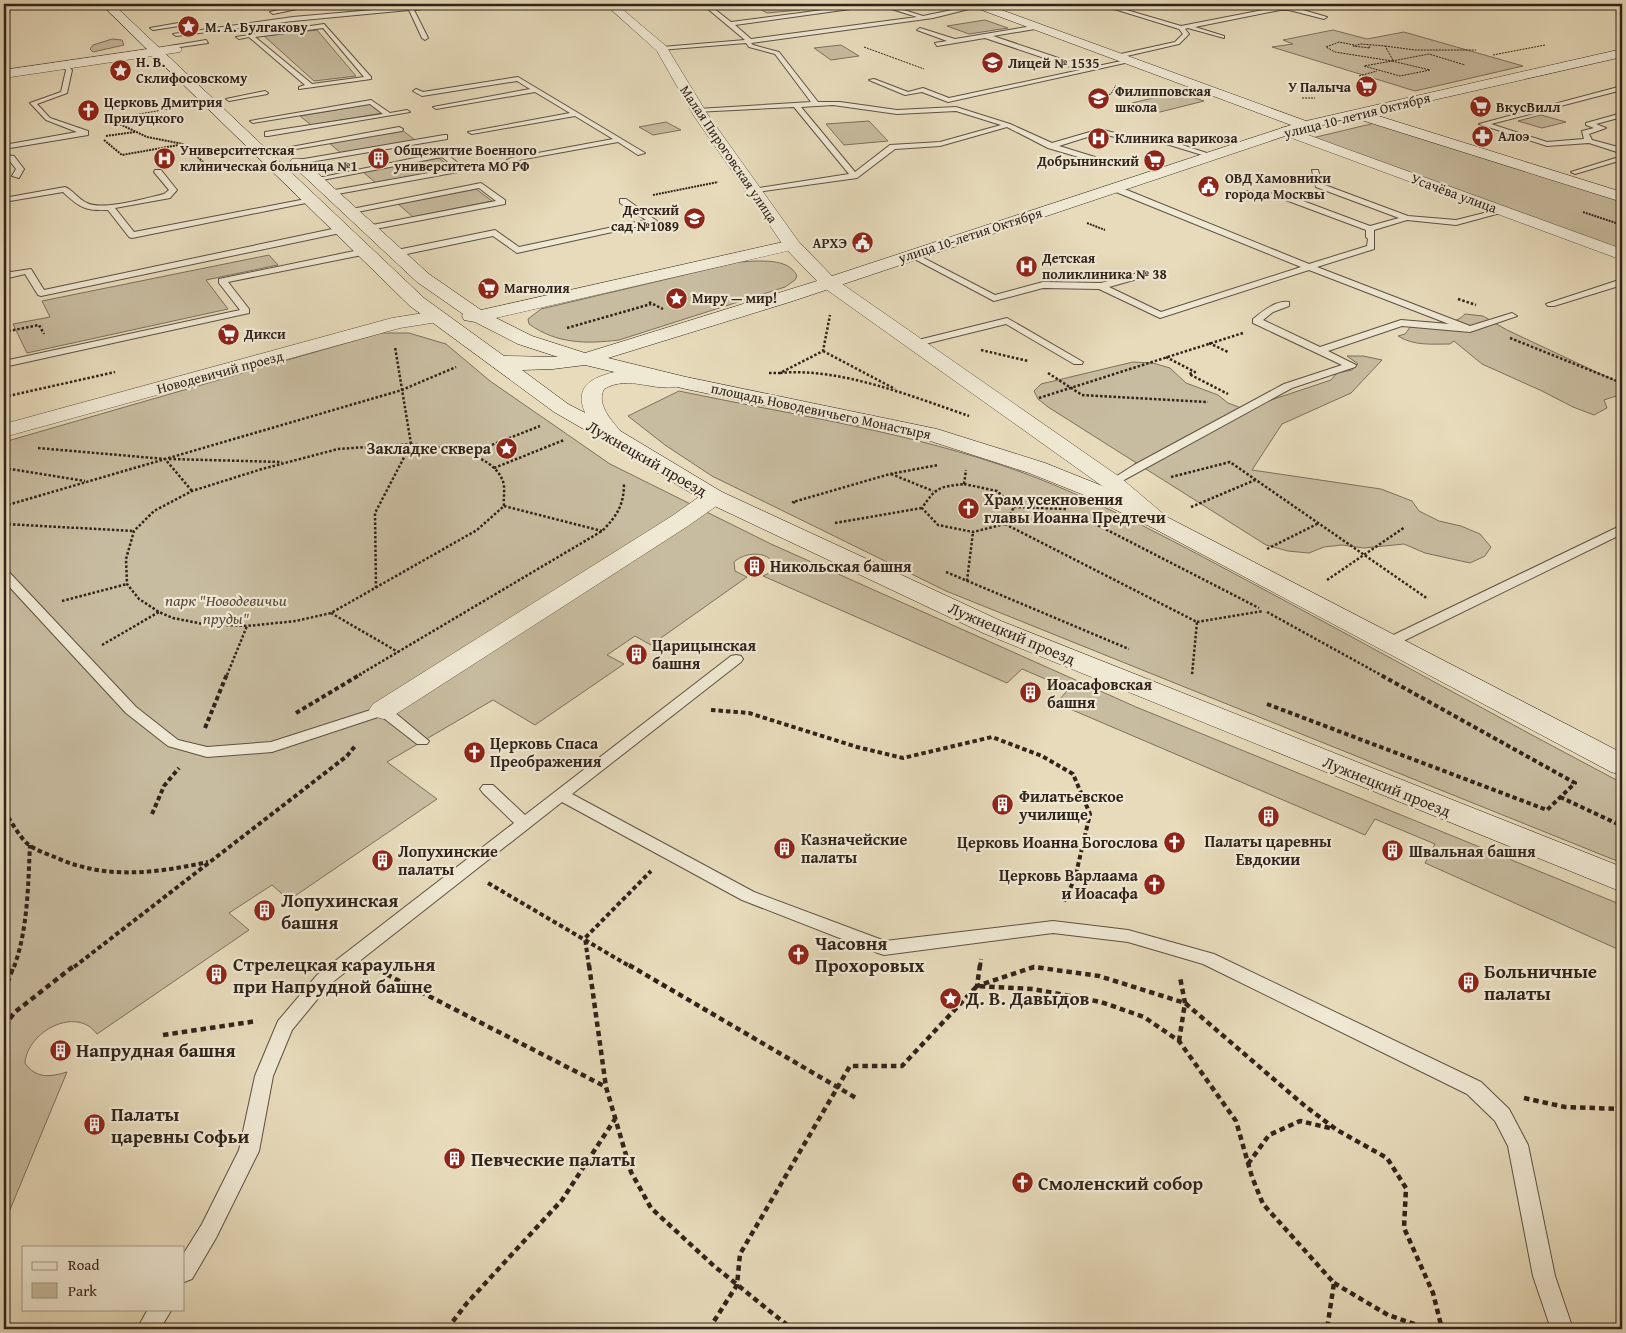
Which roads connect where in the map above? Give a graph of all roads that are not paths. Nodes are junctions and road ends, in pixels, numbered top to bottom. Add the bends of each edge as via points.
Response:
1 (4, 4) edge
2 (8, 4) edge
3 (108, 4) edge
4 (463, 4) edge
5 (636, 4) edge
6 (705, 4) edge
7 (879, 4) edge
8 (980, 4) edge
9 (1077, 4) edge
10 (1093, 4) edge
11 (1106, 4) edge
12 (1265, 4) edge
13 (612, 5) edge
14 (296, 6) edge
15 (410, 7) junction
16 (306, 8) dead end
17 (399, 8) joint
18 (1280, 8) junction
19 (269, 12) dead end
20 (923, 17) junction
21 (1324, 17) dead end
22 (280, 20) junction
23 (194, 23) dead end
24 (730, 24) junction
25 (150, 25) joint
26 (1039, 27) junction
27 (1184, 27) junction
28 (291, 30) junction
29 (920, 30) dead end
30 (176, 34) dead end
31 (251, 36) junction
32 (986, 36) junction
33 (239, 37) dead end
34 (1222, 37) dead end
35 (425, 38) dead end
36 (955, 41) junction
37 (206, 42) dead end
38 (748, 42) junction
39 (937, 44) dead end
40 (175, 47) junction
41 (662, 49) junction
42 (157, 52) junction
43 (1622, 53) edge
44 (1118, 56) junction
45 (189, 60) dead end
46 (1135, 62) junction
47 (64, 65) junction
48 (1088, 70) junction
49 (4, 74) edge
50 (872, 80) road end
51 (1052, 83) dead end
52 (310, 86) junction
53 (301, 88) dead end
54 (1622, 88) edge
55 (536, 90) junction
56 (416, 91) dead end
57 (265, 93) dead end
58 (226, 96) joint
59 (816, 104) junction
60 (796, 105) junction
61 (436, 107) dead end
62 (697, 110) junction
63 (407, 112) dead end
64 (389, 114) junction
65 (577, 114) junction
66 (1356, 114) junction
67 (1622, 115) edge
68 (253, 121) junction
69 (1305, 125) junction
70 (1008, 126) junction
71 (399, 129) dead end
72 (1286, 131) junction
73 (472, 132) dead end
74 (268, 134) junction
75 (444, 137) dead end
76 (620, 140) junction
77 (1589, 141) junction
78 (1051, 146) junction
79 (4, 147) edge
80 (284, 149) junction
81 (641, 152) dead end
82 (1622, 153) edge
83 (1212, 156) junction
84 (4, 157) edge
85 (1622, 158) edge
86 (1092, 159) dead end
87 (511, 160) dead end
88 (298, 162) junction
89 (480, 166) dead end
90 (461, 169) junction
91 (158, 172) dead end
92 (1314, 172) dead end
93 (1575, 172) dead end
94 (16, 176) dead end
95 (854, 176) junction
96 (317, 179) junction
97 (1114, 188) junction
98 (752, 190) junction
99 (332, 193) junction
100 (1250, 193) dead end
101 (1622, 197) edge
102 (4, 200) edge
103 (311, 200) junction
104 (623, 201) road end
105 (110, 207) junction
106 (1501, 210) junction
107 (352, 211) junction
108 (1407, 218) junction
109 (370, 228) junction
110 (342, 230) junction
111 (1370, 236) junction
112 (792, 245) junction
113 (364, 252) junction
114 (397, 253) junction
115 (911, 255) junction
116 (1622, 255) edge
117 (740, 257) junction
118 (1309, 267) junction
119 (815, 268) junction
120 (868, 269) junction
121 (1145, 274) dead end
122 (4, 276) edge
123 (1622, 282) edge
124 (829, 283) junction
125 (1101, 286) junction
126 (1286, 304) dead end
127 (1551, 304) dead end
128 (478, 316) junction
129 (1512, 316) dead end
130 (437, 317) junction
131 (1475, 327) junction
132 (463, 335) junction
133 (913, 344) junction
134 (1320, 350) junction
135 (585, 359) junction
136 (499, 362) junction
137 (1078, 362) dead end
138 (4, 364) edge
139 (686, 383) junction
140 (4, 431) edge
141 (614, 436) junction
142 (1113, 483) junction
143 (714, 497) junction
144 (1159, 522) junction
145 (1622, 529) edge
146 (4, 574) edge
147 (1388, 643) junction
148 (736, 659) dead end
149 (383, 710) junction
150 (422, 741) dead end
151 (1622, 765) edge
152 (488, 789) dead end
153 (562, 796) junction
154 (524, 823) junction
155 (1622, 880) edge
156 (185, 1270) edge
157 (160, 1310) edge
158 (148, 1329) edge
159 (1562, 1329) edge

1 - 2 lane
3 - 42 street, Лужнецкий проезд
4 - 15 lane
5 - 13 lane
6 - 24 lane
7 - 20 lane
7 - 24 lane
8 - 20 lane
8 - 26 street
9 - 10 lane
11 - 27 lane
12 - 18 lane
13 - 41 street, Малая Пироговская улица
14 - 16 lane
14 - 19 lane
15 - 17 lane
15 - 35 lane
17 - 22 lane
18 - 21 lane
18 - 27 lane
20 - 38 lane
22 - 28 lane
22 - 30 lane
23 - 25 lane
24 - 38 lane via 748,38
25 - 40 street
26 - 32 lane
26 - 44 street
27 - 34 lane
27 - 44 lane via 1186,34 1177,43
28 - 31 lane
28 - 52 lane via 324,26 369,78
29 - 36 lane
31 - 33 lane
31 - 52 lane
32 - 36 lane
32 - 48 lane
36 - 39 lane
37 - 40 lane
38 - 41 lane
38 - 59 lane via 751,46 777,52
40 - 42 street
40 - 45 street
41 - 62 street, Малая Пироговская улица
42 - 47 street
42 - 103 street, Лужнецкий проезд
43 - 66 street, улица 10-летия Октября
44 - 46 street
46 - 48 lane
46 - 51 lane
46 - 69 street
47 - 49 street
47 - 79 lane via 69,70 64,93 33,103 48,119 85,133
48 - 50 lane via 948,100 924,90 908,94
52 - 53 lane
54 - 77 lane via 1482,124 1547,144
55 - 56 lane via 518,79 422,94
55 - 61 lane
55 - 65 lane
57 - 58 lane
58 - 68 street, площадь Новодевичьего Монастыря
59 - 60 lane
59 - 70 lane via 841,103 893,112 950,108
60 - 62 lane
60 - 95 lane
62 - 98 street, Малая Пироговская улица
63 - 64 lane
64 - 68 lane via 371,102
64 - 74 lane
65 - 73 lane
65 - 76 lane
66 - 69 street, улица 10-летия Октября
66 - 101 street
67 - 77 lane via 1588,124 1602,128 1585,133
68 - 74 street, площадь Новодевичьего Монастыря
69 - 72 street, улица 10-летия Октября
70 - 78 lane
70 - 95 lane via 940,144 893,148
71 - 80 lane
72 - 83 street, улица 10-летия Октября
72 - 106 street, Усачёва улица
74 - 80 street, площадь Новодевичьего Монастыря
75 - 88 lane
76 - 81 lane
76 - 87 lane
77 - 82 lane
78 - 83 lane via 1100,132 1133,140 1164,141
78 - 86 lane
80 - 88 street, площадь Новодевичьего Монастыря
83 - 97 street, улица 10-летия Октября
84 - 94 lane via 11,158 20,169
85 - 93 lane
88 - 96 street, площадь Новодевичьего Монастыря
89 - 90 lane
90 - 96 lane via 444,154
90 - 99 lane
91 - 105 lane via 173,190 167,196
92 - 108 lane via 1319,185
95 - 98 lane
96 - 99 street, площадь Новодевичьего Монастыря
97 - 115 street, улица 10-летия Октября
97 - 118 lane
98 - 112 street, Малая Пироговская улица
99 - 107 street, площадь Новодевичьего Монастыря
100 - 111 lane via 1284,197
102 - 105 lane via 65,189 89,208
103 - 105 lane via 132,235
103 - 110 street, Лужнецкий проезд
104 - 114 lane via 653,221 517,250 495,232
106 - 108 lane via 1456,223
106 - 116 street, Усачёва улица
107 - 109 street, площадь Новодевичьего Монастыря
107 - 109 lane via 481,186 502,202
108 - 111 lane
109 - 114 street, площадь Новодевичьего Монастыря
110 - 113 street, Лужнецкий проезд
110 - 122 lane via 41,293 28,271
111 - 118 lane via 1371,246
112 - 117 street, Новодевичий проезд
112 - 119 street, Малая Пироговская улица
113 - 130 street, Лужнецкий проезд
113 - 138 lane via 222,281 246,311
114 - 128 street, площадь Новодевичьего Монастыря via 423,278
115 - 120 street, улица 10-летия Октября
115 - 125 lane via 994,298 1043,285
117 - 119 street, улица 10-летия Октября via 778,260
117 - 128 street, Новодевичий проезд
118 - 125 lane via 1160,315
118 - 131 lane
119 - 120 street, улица 10-летия Октября via 852,272
119 - 124 street, Малая Пироговская улица
120 - 124 street, улица 10-летия Октября
121 - 125 lane
123 - 127 lane
124 - 133 street
124 - 135 street, улица 10-летия Октября
126 - 134 lane via 1270,310 1256,321
128 - 130 street, Новодевичий проезд
128 - 132 street via 464,324
128 - 135 street, площадь Новодевичьего Монастыря via 525,340
129 - 131 lane
130 - 132 street, Лужнецкий проезд
130 - 140 street, Новодевичий проезд via 399,322
131 - 134 lane via 1401,323
132 - 136 street, Лужнецкий проезд
133 - 137 lane via 1007,321
133 - 142 street
134 - 142 lane via 1351,365 1288,386
135 - 136 street, улица 10-летия Октября via 530,365
135 - 139 street, площадь Новодевичьего Монастыря
136 - 141 street, Лужнецкий проезд via 561,408
139 - 141 street via 637,377 598,383 590,395 590,403 596,417
139 - 144 street, площадь Новодевичьего Монастыря via 902,428 981,449 1088,488
141 - 143 street, Лужнецкий проезд
142 - 144 street
143 - 149 street
143 - 155 street, Лужнецкий проезд via 992,627
144 - 147 street
145 - 147 lane
146 - 149 lane via 131,710 173,743 207,752 272,747
147 - 151 street
148 - 153 lane
149 - 150 lane
152 - 154 lane
153 - 154 lane
153 - 159 lane via 748,896 884,948 1053,927 1128,936 1208,959 1474,1088 1502,1116 1518,1145 1544,1276
154 - 156 lane via 323,980 284,1026 264,1076 249,1151 209,1231
157 - 158 lane

